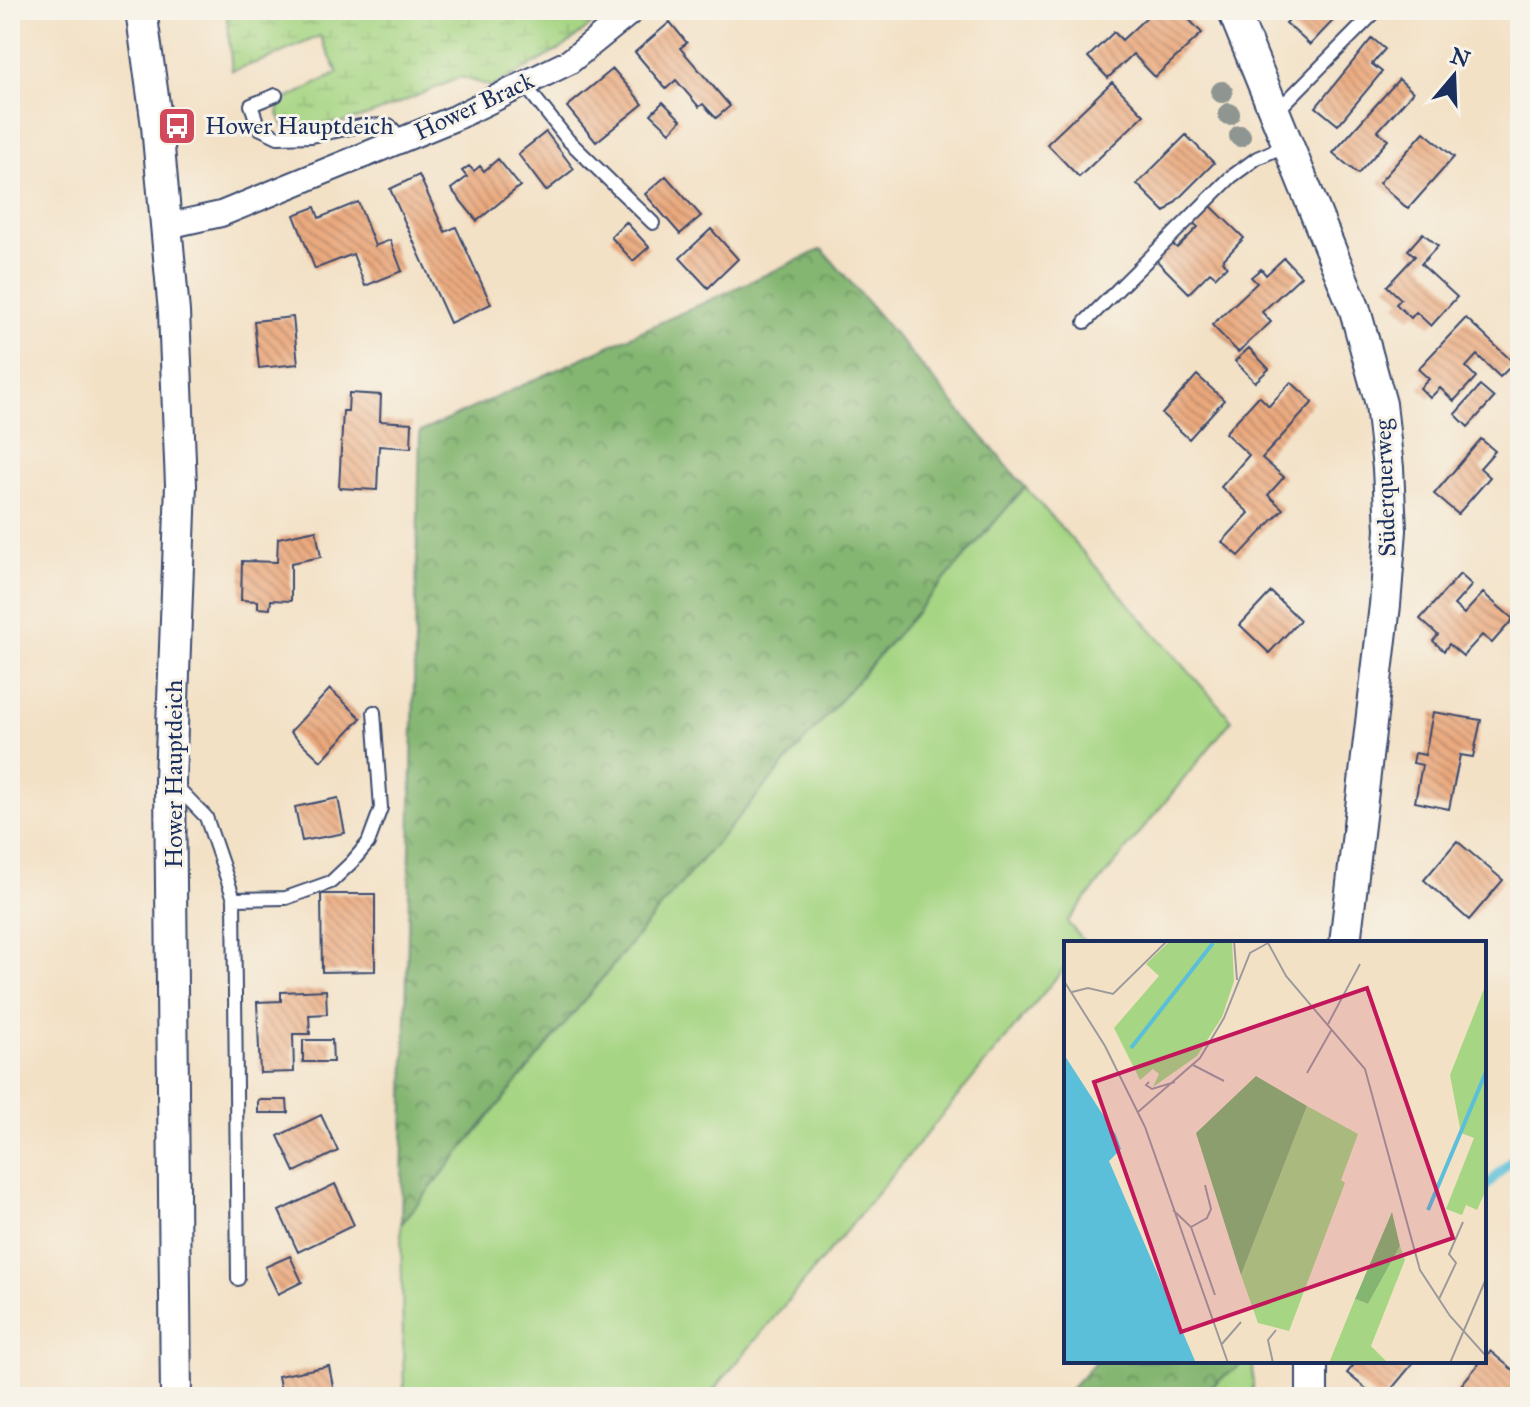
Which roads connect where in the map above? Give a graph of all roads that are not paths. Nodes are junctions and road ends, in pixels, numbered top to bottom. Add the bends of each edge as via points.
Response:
1 (141, 10) edge
2 (633, 10) edge
3 (1233, 10) edge
4 (1377, 10) edge
5 (524, 84) junction
6 (276, 95) dead end
7 (1275, 113) junction
8 (403, 140) junction
9 (1287, 145) junction
10 (653, 223) dead end
11 (167, 226) junction
12 (1085, 322) dead end
13 (374, 712) dead end
14 (170, 781) junction
15 (234, 899) junction
16 (1345, 941) edge
17 (238, 1279) dead end
18 (1312, 1363) edge
19 (176, 1397) edge
20 (1312, 1397) edge

1 - 11 street, Hower Hauptdeich
2 - 5 street, Hower Brack via 569,62
3 - 7 street, Süderquerweg
4 - 7 lane
5 - 8 street, Hower Brack
5 - 10 lane via 568,140
6 - 8 lane via 251,105 259,128 278,137 389,125
7 - 9 street, Süderquerweg
8 - 11 street, Hower Brack via 221,214
9 - 12 lane via 1231,177
9 - 16 street, Süderquerweg via 1355,310 1381,404 1388,468 1391,530 1385,605
11 - 14 street, Hower Hauptdeich via 181,485
13 - 15 lane via 381,808 368,843 331,882 286,898
14 - 15 lane via 206,817
14 - 19 street, Hower Hauptdeich
15 - 17 lane
18 - 20 street

